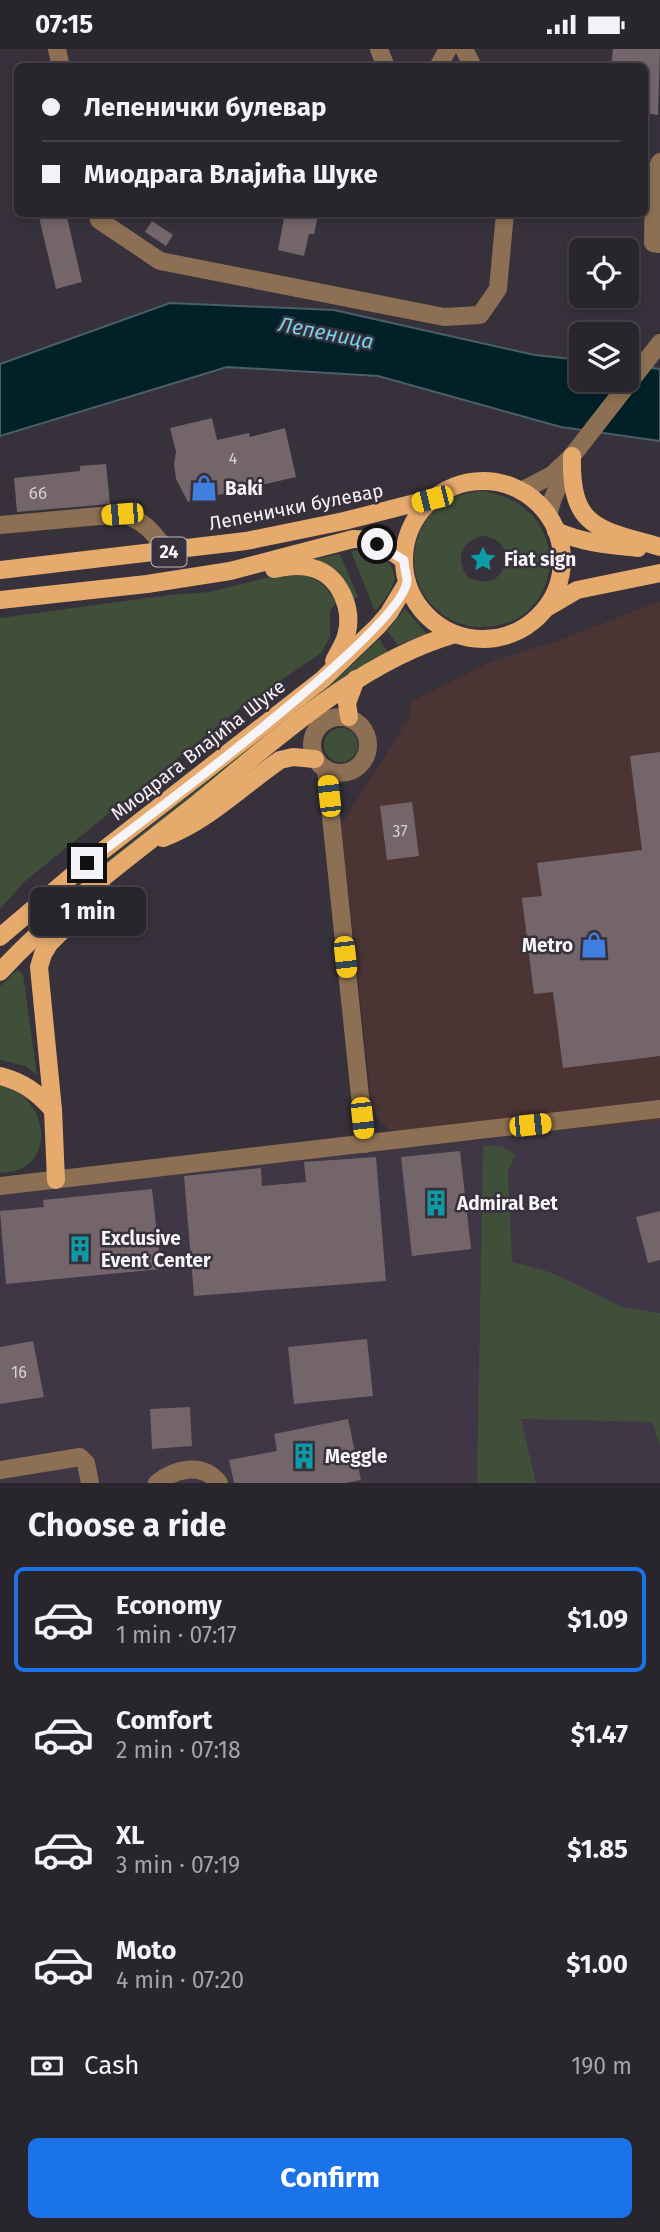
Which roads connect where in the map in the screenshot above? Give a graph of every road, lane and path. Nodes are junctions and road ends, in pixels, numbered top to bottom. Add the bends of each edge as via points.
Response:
1 (660, 162) edge
2 (98, 217) edge
3 (505, 217) edge
4 (660, 244) edge
5 (659, 345) edge
6 (572, 456) junction
7 (521, 491) junction
8 (432, 499) junction
9 (552, 523) junction
10 (0, 525) edge
11 (660, 548) edge
12 (168, 552) junction
13 (404, 560) junction
14 (0, 570) edge
15 (230, 571) junction
16 (660, 573) edge
17 (407, 583) junction
18 (0, 600) edge
19 (547, 608) junction
20 (455, 634) junction
21 (323, 679) junction
22 (356, 679) junction
23 (349, 717) junction
24 (321, 764) junction
25 (146, 844) junction
26 (123, 862) junction
27 (0, 937) edge
28 (0, 972) edge
29 (0, 1076) edge
30 (660, 1109) edge
31 (53, 1110) junction
32 (365, 1144) junction
33 (56, 1179) junction
34 (0, 1186) edge
35 (0, 1471) edge
36 (90, 1483) edge
37 (157, 1483) edge
38 (219, 1483) edge

1 - 4 street via 654,176 653,243
2 - 3 street via 160,261 444,317 480,315 498,289
5 - 6 street
6 - 7 street via 552,475
6 - 9 street via 553,498
6 - 11 main road via 573,492 587,518 607,531
7 - 8 main road, 24 via 497,482 471,482
7 - 9 main road, 24
8 - 12 main road, Лепенички булевар / 24 via 246,541
8 - 13 main road, 24 via 413,523
9 - 11 main road via 588,542
9 - 19 main road via 562,550 561,571
10 - 12 street via 122,514 146,525
12 - 14 main road, Лепенички булевар / 24
13 - 15 main road, 24 via 370,541 353,539
13 - 17 main road, 24
15 - 18 main road, 24
15 - 21 main road via 311,567 336,585 347,607 348,627
16 - 19 main road via 577,590
17 - 20 main road, 24 via 424,613
17 - 21 main road, Миодрага Влајића Шуке via 378,626
19 - 20 main road, 24 via 506,636 481,639
20 - 22 main road, 24
21 - 27 main road, Миодрага Влајића Шуке via 87,863
22 - 23 main road via 347,703
22 - 25 main road, 24
23 - 24 street via 321,723 312,740
23 - 24 street via 364,729 369,747 366,756 345,773
24 - 25 main road via 293,757 280,760 184,830
24 - 32 street
25 - 26 main road, 24
26 - 28 main road, 24 via 51,920
26 - 31 main road via 110,883 49,944 40,960
29 - 31 main road via 23,1083
30 - 32 street
31 - 33 main road
32 - 33 street
33 - 34 street
35 - 36 street via 80,1457
37 - 38 street via 177,1471 195,1468 213,1475

